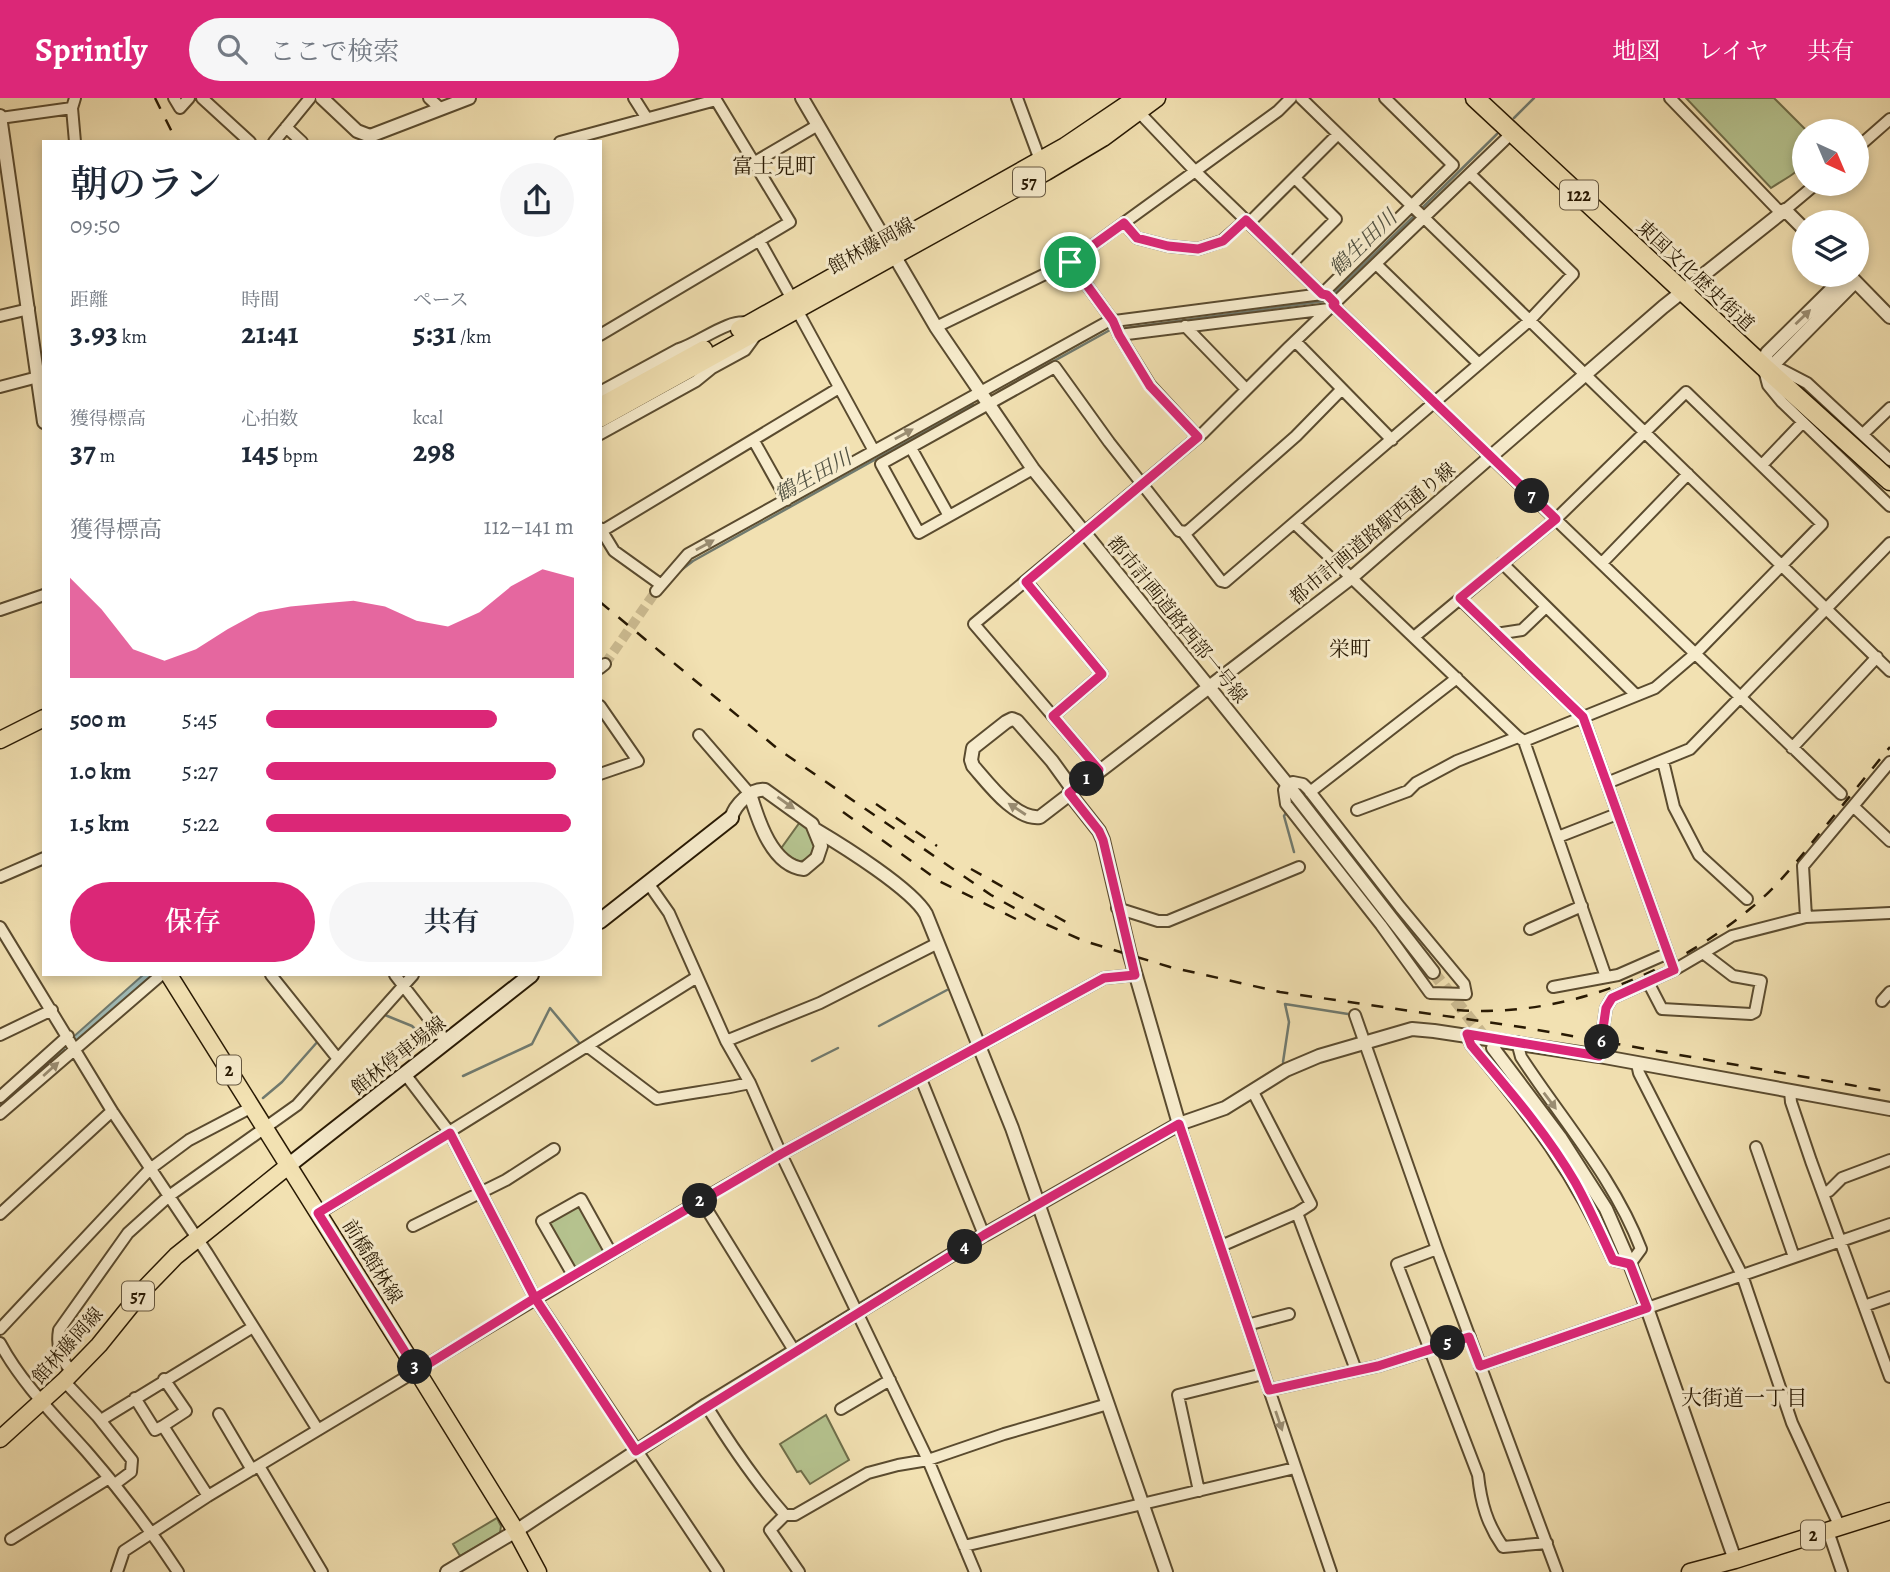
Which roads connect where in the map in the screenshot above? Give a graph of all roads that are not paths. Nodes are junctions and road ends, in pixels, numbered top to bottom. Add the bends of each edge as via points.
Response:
1 (174, 98) edge
2 (190, 98) edge
3 (202, 98) edge
4 (310, 98) edge
5 (322, 98) edge
6 (429, 98) edge
7 (469, 98) edge
8 (634, 98) edge
9 (802, 98) edge
10 (1017, 98) edge
11 (1157, 98) edge
12 (1291, 98) edge
13 (1301, 98) edge
14 (1385, 98) edge
15 (1475, 98) edge
16 (1670, 98) edge
17 (73, 103) edge
18 (1133, 103) edge
19 (441, 109) junction
20 (0, 117) edge
21 (646, 117) junction
22 (1890, 119) edge
23 (818, 125) junction
24 (286, 127) junction
25 (1512, 133) junction
26 (1338, 134) junction
27 (1869, 137) edge
28 (373, 138) edge
29 (75, 140) edge
30 (248, 140) edge
31 (276, 140) edge
32 (300, 140) edge
33 (567, 140) edge
34 (3, 151) edge
35 (1040, 160) junction
36 (755, 162) junction
37 (1195, 171) junction
38 (1470, 174) junction
39 (1295, 178) junction
40 (1801, 196) edge
41 (1411, 206) junction
42 (1785, 210) junction
43 (1792, 217) edge
44 (1424, 218) junction
45 (1248, 222) junction
46 (1124, 223) junction
47 (759, 240) junction
48 (891, 251) junction
49 (1070, 262) junction
50 (1291, 264) junction
51 (1376, 264) junction
52 (1850, 287) edge
53 (1861, 287) edge
54 (1682, 291) junction
55 (1322, 294) junction
56 (795, 305) junction
57 (1333, 306) junction
58 (29, 309) junction
59 (0, 316) edge
60 (1890, 317) edge
61 (1113, 321) junction
62 (1529, 321) junction
63 (1185, 326) junction
64 (936, 327) junction
65 (753, 328) junction
66 (602, 334) edge
67 (1119, 335) junction
68 (1296, 342) junction
69 (39, 344) edge
70 (1479, 364) junction
71 (1763, 366) junction
72 (1586, 376) junction
73 (38, 377) junction
74 (0, 387) edge
75 (839, 388) junction
76 (1246, 389) junction
77 (1341, 390) junction
78 (602, 391) edge
79 (979, 392) junction
80 (1435, 402) junction
81 (602, 405) edge
82 (988, 406) junction
83 (42, 407) edge
84 (1890, 408) edge
85 (602, 418) edge
86 (1802, 423) junction
87 (602, 433) edge
88 (1645, 433) junction
89 (1863, 434) junction
90 (1198, 437) junction
91 (1392, 440) junction
92 (754, 441) junction
93 (911, 448) junction
94 (874, 451) junction
95 (1492, 458) junction
96 (1890, 460) edge
97 (1762, 465) junction
98 (1033, 469) junction
99 (1688, 474) junction
100 (1890, 481) edge
101 (1142, 485) junction
102 (787, 499) junction
103 (1890, 506) edge
104 (949, 516) junction
105 (1556, 519) junction
106 (1294, 523) junction
107 (602, 528) edge
108 (602, 531) edge
109 (1183, 532) junction
110 (1085, 534) junction
111 (1890, 543) edge
112 (1502, 563) junction
113 (1602, 563) junction
114 (1782, 565) junction
115 (1351, 578) junction
116 (1026, 582) junction
117 (42, 596) edge
118 (0, 597) edge
119 (1460, 598) junction
120 (1546, 607) junction
121 (1827, 608) junction
122 (1, 610) edge
123 (1496, 634) junction
124 (1414, 637) junction
125 (1696, 653) junction
126 (1877, 657) junction
127 (1890, 671) edge
128 (1457, 678) junction
129 (1208, 688) junction
130 (1636, 695) junction
131 (1740, 697) junction
132 (602, 709) edge
133 (1053, 716) junction
134 (1583, 717) junction
135 (42, 719) edge
136 (699, 735) dead end
137 (1521, 739) junction
138 (0, 740) edge
139 (1792, 748) junction
140 (1663, 761) junction
141 (1890, 762) edge
142 (1099, 770) junction
143 (602, 773) edge
144 (1606, 783) junction
145 (1287, 784) junction
146 (1071, 791) junction
147 (1310, 792) junction
148 (750, 794) junction
149 (1841, 794) dead end
150 (1854, 807) junction
151 (1357, 810) dead end
152 (1617, 814) junction
153 (730, 818) junction
154 (761, 825) junction
155 (816, 830) junction
156 (1558, 837) junction
157 (1889, 837) edge
158 (821, 851) junction
159 (853, 854) junction
160 (42, 859) edge
161 (1299, 867) dead end
162 (0, 877) edge
163 (648, 883) junction
164 (1747, 899) dead end
165 (1582, 906) junction
166 (1117, 908) junction
167 (1890, 913) edge
168 (1806, 917) junction
169 (602, 918) edge
170 (0, 927) edge
171 (1530, 929) dead end
172 (938, 943) junction
173 (1703, 953) junction
174 (1666, 954) junction
175 (1674, 970) junction
176 (1433, 972) tunnel mouth
177 (1135, 975) junction
178 (159, 976) edge
179 (170, 976) edge
180 (272, 976) edge
181 (396, 976) edge
182 (412, 976) edge
183 (530, 976) edge
184 (697, 977) junction
185 (1606, 977) junction
186 (1648, 982) junction
187 (404, 986) junction
188 (1553, 987) dead end
189 (52, 1010) junction
190 (1355, 1015) dead end
191 (1467, 1034) junction
192 (0, 1035) edge
193 (446, 1041) junction
194 (726, 1041) junction
195 (72, 1042) junction
196 (1365, 1042) junction
197 (1517, 1042) junction
198 (979, 1045) junction
199 (587, 1046) junction
200 (1493, 1048) tunnel mouth
201 (1599, 1056) junction
202 (338, 1059) junction
203 (1637, 1064) junction
204 (405, 1074) junction
205 (921, 1079) junction
206 (750, 1083) junction
207 (1790, 1091) junction
208 (1253, 1092) junction
209 (0, 1097) edge
210 (252, 1107) junction
211 (1890, 1109) edge
212 (112, 1111) junction
213 (0, 1114) edge
214 (1179, 1124) junction
215 (265, 1129) junction
216 (450, 1133) junction
217 (1756, 1147) dead end
218 (554, 1149) dead end
219 (781, 1154) junction
220 (1890, 1160) edge
221 (288, 1166) junction
222 (150, 1169) junction
223 (1823, 1192) junction
224 (481, 1193) junction
225 (169, 1196) junction
226 (701, 1200) junction
227 (1038, 1204) junction
228 (318, 1213) junction
229 (1297, 1213) junction
230 (0, 1214) edge
231 (1890, 1224) edge
232 (413, 1226) dead end
233 (984, 1235) junction
234 (196, 1237) junction
235 (1841, 1241) junction
236 (1221, 1246) junction
237 (1437, 1249) junction
238 (611, 1253) junction
239 (1794, 1257) junction
240 (1630, 1264) junction
241 (573, 1275) junction
242 (1742, 1275) junction
243 (1890, 1297) edge
244 (535, 1298) junction
245 (1864, 1306) junction
246 (1647, 1308) junction
247 (859, 1313) junction
248 (1289, 1314) dead end
249 (1247, 1325) junction
250 (253, 1327) junction
251 (0, 1329) edge
252 (1469, 1337) junction
253 (0, 1343) edge
254 (1430, 1348) junction
255 (795, 1352) junction
256 (1887, 1359) edge
257 (1480, 1366) junction
258 (1356, 1370) junction
259 (417, 1371) junction
260 (1263, 1374) junction
261 (69, 1377) junction
262 (1890, 1377) edge
263 (164, 1379) junction
264 (890, 1380) junction
265 (1269, 1390) junction
266 (135, 1398) junction
267 (43, 1402) junction
268 (1108, 1404) junction
269 (706, 1405) junction
270 (841, 1409) dead end
271 (219, 1414) dead end
272 (101, 1420) junction
273 (163, 1426) junction
274 (318, 1430) junction
275 (0, 1438) edge
276 (636, 1451) junction
277 (928, 1460) junction
278 (255, 1468) junction
279 (1295, 1468) junction
280 (112, 1481) junction
281 (1199, 1491) junction
282 (208, 1496) junction
283 (1143, 1504) junction
284 (1890, 1511) edge
285 (785, 1515) junction
286 (1834, 1529) junction
287 (516, 1531) junction
288 (152, 1532) junction
289 (11, 1539) dead end
290 (1547, 1543) junction
291 (964, 1546) junction
292 (1738, 1566) edge
293 (117, 1572) edge
294 (178, 1572) edge
295 (322, 1572) edge
296 (447, 1572) edge
297 (538, 1572) edge
298 (718, 1572) edge
299 (799, 1572) edge
300 (975, 1572) edge
301 (1166, 1572) edge
302 (1331, 1572) edge
303 (1557, 1572) edge
304 (1690, 1572) edge
305 (1842, 1572) edge

1 - 2 street via 180,108
3 - 30 street
4 - 24 street
5 - 28 street via 357,131
6 - 19 street
7 - 19 street
8 - 21 street
9 - 23 street, 都市計画道路西部一号線
10 - 35 street
11 - 18 main road, 館林藤岡線 / 57
12 - 37 street
13 - 26 street
14 - 41 street via 1453,165
15 - 25 highway, 東国文化歴史街道 / 122
16 - 42 street via 1779,211
17 - 20 street
17 - 29 street
18 - 35 main road, 館林藤岡線 / 57
18 - 37 street
18 - 48 main road, 館林藤岡線 / 57 via 1103,138
19 - 28 street
20 - 34 street
21 - 33 street
21 - 36 street via 716,100
22 - 27 street
23 - 36 street
23 - 48 street, 都市計画道路西部一号線
24 - 31 street
24 - 32 street
25 - 38 street
25 - 54 highway, 東国文化歴史街道 / 122
26 - 39 street
26 - 41 street
34 - 58 street
35 - 48 main road, 館林藤岡線 / 57
36 - 47 street via 790,222
37 - 45 street
37 - 46 street
38 - 44 street
38 - 62 street via 1573,274
39 - 45 street
39 - 50 street via 1336,219
40 - 42 street
41 - 44 street
41 - 55 street
42 - 43 street
42 - 54 street, 都市計画道路駅西通り線
44 - 51 street
44 - 62 street
45 - 46 street via 1223,241 1198,249 1137,238
45 - 50 street
46 - 49 street
47 - 56 street
47 - 66 street
48 - 56 main road, 館林藤岡線 / 57
48 - 64 street, 都市計画道路西部一号線
49 - 61 street
49 - 64 street
50 - 55 street
51 - 57 street
51 - 70 street
52 - 71 street via 1775,363
53 - 60 street
54 - 71 highway, 東国文化歴史街道 / 122
54 - 72 street, 都市計画道路駅西通り線
55 - 57 street
55 - 61 street
56 - 65 main road, 館林藤岡線 / 57
56 - 75 street
57 - 63 street
57 - 68 street
57 - 80 street
58 - 59 street
58 - 69 street
61 - 67 street
61 - 79 street
62 - 70 street
62 - 72 street
63 - 67 street
63 - 76 street
64 - 79 street, 都市計画道路西部一号線
65 - 78 street via 742,321 728,325
65 - 81 main road, 館林藤岡線 / 57
65 - 85 main road, 館林藤岡線 / 57
65 - 87 street via 751,344 745,350
67 - 90 street via 1150,386
68 - 76 street
68 - 77 street
69 - 73 street
70 - 80 street
71 - 86 street via 1768,385
71 - 89 street via 1807,383
71 - 100 highway, 東国文化歴史街道 / 122
72 - 88 street
72 - 95 street, 都市計画道路駅西通り線
73 - 74 street
73 - 83 street
75 - 92 street
75 - 94 street
76 - 90 street
77 - 91 street
77 - 109 street via 1296,436
79 - 82 street, 都市計画道路西部一号線
94 -> 79 street
80 - 91 street
80 - 95 street
82 - 93 street
82 - 98 street, 都市計画道路西部一号線
82 - 101 street via 1055,368
84 - 89 street
86 - 97 street
86 - 103 street
88 - 97 street via 1686,392
88 - 99 street
88 - 105 street
89 - 96 street
90 - 101 street
91 - 106 street
92 - 102 street
92 - 107 street
93 - 104 street
93 - 104 street via 881,464 919,533
94 - 102 street
95 - 105 street
95 - 115 street, 都市計画道路駅西通り線
97 - 114 street via 1822,524
98 - 104 street
98 - 110 street, 都市計画道路西部一号線
99 - 113 street
99 - 114 street
101 - 109 street
101 - 110 street
108 -> 102 street via 614,551 658,588 688,554
105 - 112 street
105 - 113 street
106 - 109 street via 1225,582
106 - 115 street
110 - 116 street
110 - 129 street, 都市計画道路西部一号線
111 - 121 street
112 - 119 street
112 - 120 street
113 - 125 street
114 - 121 street
114 - 125 street
115 - 124 street
115 - 129 street, 都市計画道路駅西通り線
116 - 133 street via 1102,674
116 - 133 street via 974,624
117 - 122 street
118 - 122 street
119 - 123 street
119 - 124 street
120 - 123 street via 1522,630
120 - 130 street
121 - 126 street
121 - 131 street
123 - 134 street
124 - 128 street
125 - 130 street via 1655,688
125 - 131 street
126 - 127 street
126 - 139 street
128 - 137 street
128 - 147 street
129 - 142 street, 都市計画道路駅西通り線
129 - 145 street, 都市計画道路西部一号線
130 - 134 street
131 - 139 street
131 - 140 street via 1690,749
132 - 143 street via 638,761
133 - 142 street
134 - 137 street
134 - 144 street
135 - 138 main road
136 - 148 street
137 - 151 street via 1457,761 1408,791
137 - 156 street
139 - 149 street
140 - 144 street
140 - 164 street via 1674,807 1695,849
141 - 150 street
142 - 146 street, 都市計画道路駅西通り線
144 - 152 street
145 - 147 street via 1303,784
145 - 147 street via 1286,804 1430,993 1466,994 1464,984
145 - 176 street, 都市計画道路西部一号線
146 -> 146 street via 1040,817 1029,817 1003,799 973,766 973,748 1006,722 1017,721
146 - 166 street via 1103,840
148 - 153 street
148 - 154 street
148 -> 155 street via 765,790
150 - 157 street
150 - 168 street via 1804,866
152 - 156 street
152 - 174 street
153 - 154 street via 749,814
153 - 163 main road
154 - 158 street via 794,867 807,868
155 - 158 street
155 - 159 street
156 - 165 street
158 - 159 street
159 - 172 street via 921,905
160 - 162 street
161 - 166 street via 1168,921
163 - 169 main road
163 - 184 street via 669,913
165 - 171 street
165 - 185 street
166 - 177 street
167 - 168 street
168 - 173 street via 1732,936
170 - 189 street
172 - 194 street via 820,1003
172 - 198 street
173 - 175 street
173 - 186 street via 1733,976 1762,981 1755,1012 1662,1009
174 - 175 street
174 - 185 street
175 - 186 street
177 - 198 street via 1104,978
177 - 214 street
178 - 195 street
179 - 210 main road, 前橋館林線 / 2
180 - 202 street
181 - 187 street
182 - 187 street
183 - 193 main road, 館林停車場線
184 - 194 street
184 - 199 street
185 - 188 street
186 - 201 street via 1608,1002
187 - 193 street
187 - 202 street
189 - 192 street
189 - 195 street
190 - 196 street
191 - 196 street via 1412,1029
191 - 197 street
191 - 240 street via 1556,1152 1613,1260
193 - 204 main road, 館林停車場線
194 - 206 street
195 - 209 street
195 - 212 street
213 -> 195 street
196 - 208 street via 1286,1070
196 - 237 street
197 - 201 street
197 -> 240 street via 1521,1057 1587,1151 1634,1230 1641,1249
198 - 205 street
198 - 227 street
199 - 206 street via 657,1099
199 - 216 street
200 - 240 street via 1575,1158 1606,1209
201 - 203 street
202 - 215 street via 297,1105
203 - 207 street
203 - 242 street
204 - 216 street
204 - 221 main road, 館林停車場線
205 - 219 street
205 - 233 street
206 - 219 street
207 - 211 street
207 - 223 street
208 - 214 street via 1225,1108
208 - 229 street via 1311,1204
210 - 215 main road, 前橋館林線 / 2
210 - 222 street via 189,1140
212 - 222 street
212 - 230 street
214 - 227 street
214 - 236 street
215 - 221 main road, 前橋館林線 / 2
215 - 225 street
216 - 224 street
216 - 228 street
217 - 239 street
218 - 224 street
219 - 226 street
219 - 247 street
220 - 223 street via 1842,1178
221 - 228 main road, 前橋館林線 / 2
221 - 234 main road, 館林藤岡線 / 57
222 - 225 street
222 - 251 street
223 - 235 street
224 - 232 street
224 - 244 street
225 - 234 street
225 - 261 street via 128,1233 59,1330 61,1360
226 - 238 street
226 - 255 street
227 - 233 street
227 - 268 street
228 - 259 main road, 前橋館林線 / 2
229 - 236 street
229 - 258 street
231 - 235 street
233 - 247 street
234 - 250 street
234 - 261 main road, 館林藤岡線 / 57 via 145,1287
235 - 239 street
235 - 245 street
236 - 249 street
237 - 252 street
237 - 254 street via 1397,1264
238 - 241 street
238 - 241 street via 581,1199 542,1221
239 - 242 street
240 - 246 street
241 - 244 street
242 - 246 street
242 - 286 street
243 - 245 street
244 - 259 street
244 - 276 street
245 - 256 street
246 - 257 street
246 - 292 street
247 - 255 street
247 - 264 street
248 - 249 street
249 - 260 street
250 - 263 street
250 - 274 street
252 - 254 street
252 - 257 street
253 - 267 street
254 - 258 street
254 - 290 street via 1478,1475 1491,1530 1503,1547
255 - 269 street
256 - 262 street
257 - 290 street
258 - 265 street
259 - 274 street
259 - 287 main road, 前橋館林線 / 2
260 - 265 street
260 - 281 street via 1178,1395
261 - 267 main road, 館林藤岡線 / 57
261 - 272 street
263 - 266 street
263 - 273 street via 186,1410
264 - 270 street
264 - 277 street
265 -> 279 street
266 - 272 street
266 - 273 street via 155,1430
267 - 275 main road, 館林藤岡線 / 57
267 - 280 street
268 - 277 street
268 - 283 street
269 - 276 street
269 - 285 street
271 - 278 street
272 - 280 street via 132,1460 131,1472
273 - 282 street
274 - 278 street
276 - 287 street
276 - 298 street
277 - 285 street via 868,1473 795,1515
277 - 291 street
278 - 282 street
278 - 295 street
279 - 281 street
279 - 302 street
280 - 288 street
280 - 289 street
281 - 283 street
282 - 288 street
283 - 291 street
283 - 301 street
284 - 286 main road, 2
285 - 299 street via 770,1531
286 - 292 main road, 2
286 - 305 street
287 - 296 street
287 - 297 main road, 前橋館林線 / 2
288 - 293 street via 124,1551
288 - 294 street
290 - 303 street
291 - 300 street
292 - 304 main road, 2

